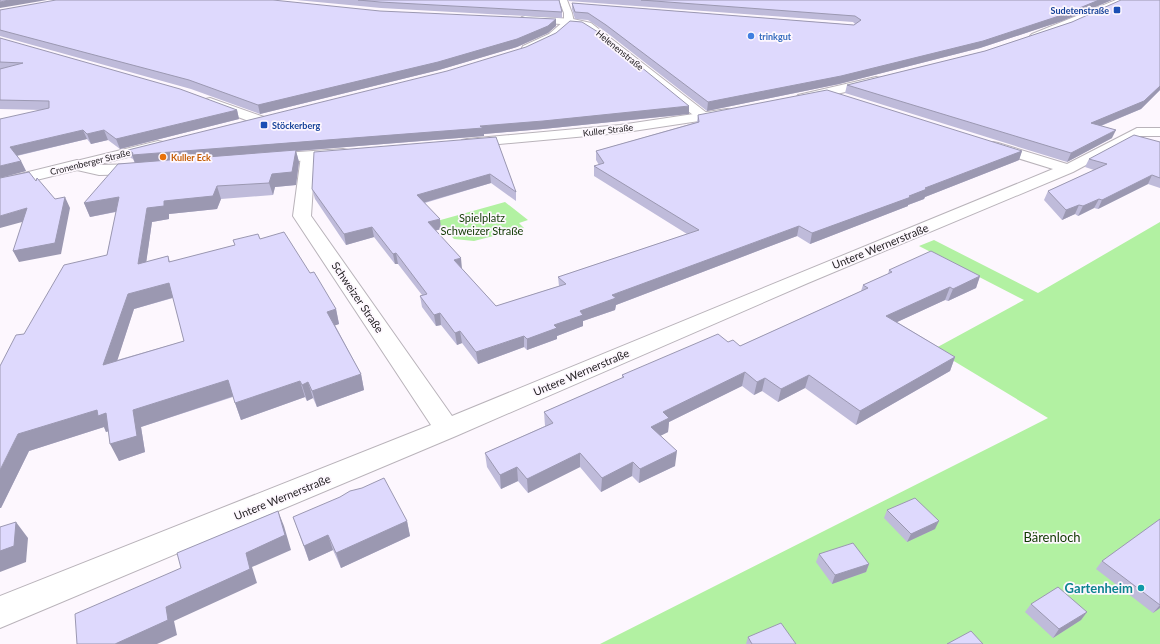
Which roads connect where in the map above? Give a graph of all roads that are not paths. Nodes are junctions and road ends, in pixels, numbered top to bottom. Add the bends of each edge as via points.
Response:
1 (1123, 0) edge
2 (567, 3) edge
3 (516, 19) edge
4 (571, 22) junction
5 (1024, 40) edge
6 (515, 52) edge
7 (887, 78) edge
8 (827, 93) junction
9 (201, 98) edge
10 (848, 100) edge
11 (788, 101) edge
12 (735, 112) edge
13 (275, 116) edge
14 (705, 117) junction
15 (259, 120) junction
16 (237, 126) edge
17 (1160, 132) edge
18 (170, 142) edge
19 (982, 142) edge
20 (453, 144) edge
21 (354, 152) edge
22 (308, 156) junction
23 (251, 161) edge
24 (78, 165) junction
25 (160, 168) edge
26 (1068, 170) junction
27 (0, 184) edge
28 (447, 429) junction
29 (0, 612) edge

1 - 5 street
2 - 4 street
3 - 4 street, Helenenstraße
4 - 6 street via 552,36
4 - 14 street, Helenenstraße via 584,23 592,27
7 - 8 street
8 - 10 street
8 - 11 street
9 - 15 street
12 - 14 street, Kuller Straße
13 - 15 street
14 - 20 street, Kuller Straße via 620,129
15 - 16 street
17 - 26 street, Untere Wernerstraße via 1137,132
18 - 24 street, Cronenberger Straße
19 - 26 street
21 - 22 street
22 - 23 street
22 - 28 street, Schweizer Straße via 302,216
24 - 25 street via 99,170
24 - 27 street, Cronenberger Straße
26 - 28 street, Untere Wernerstraße via 742,303
28 - 29 street, Untere Wernerstraße

